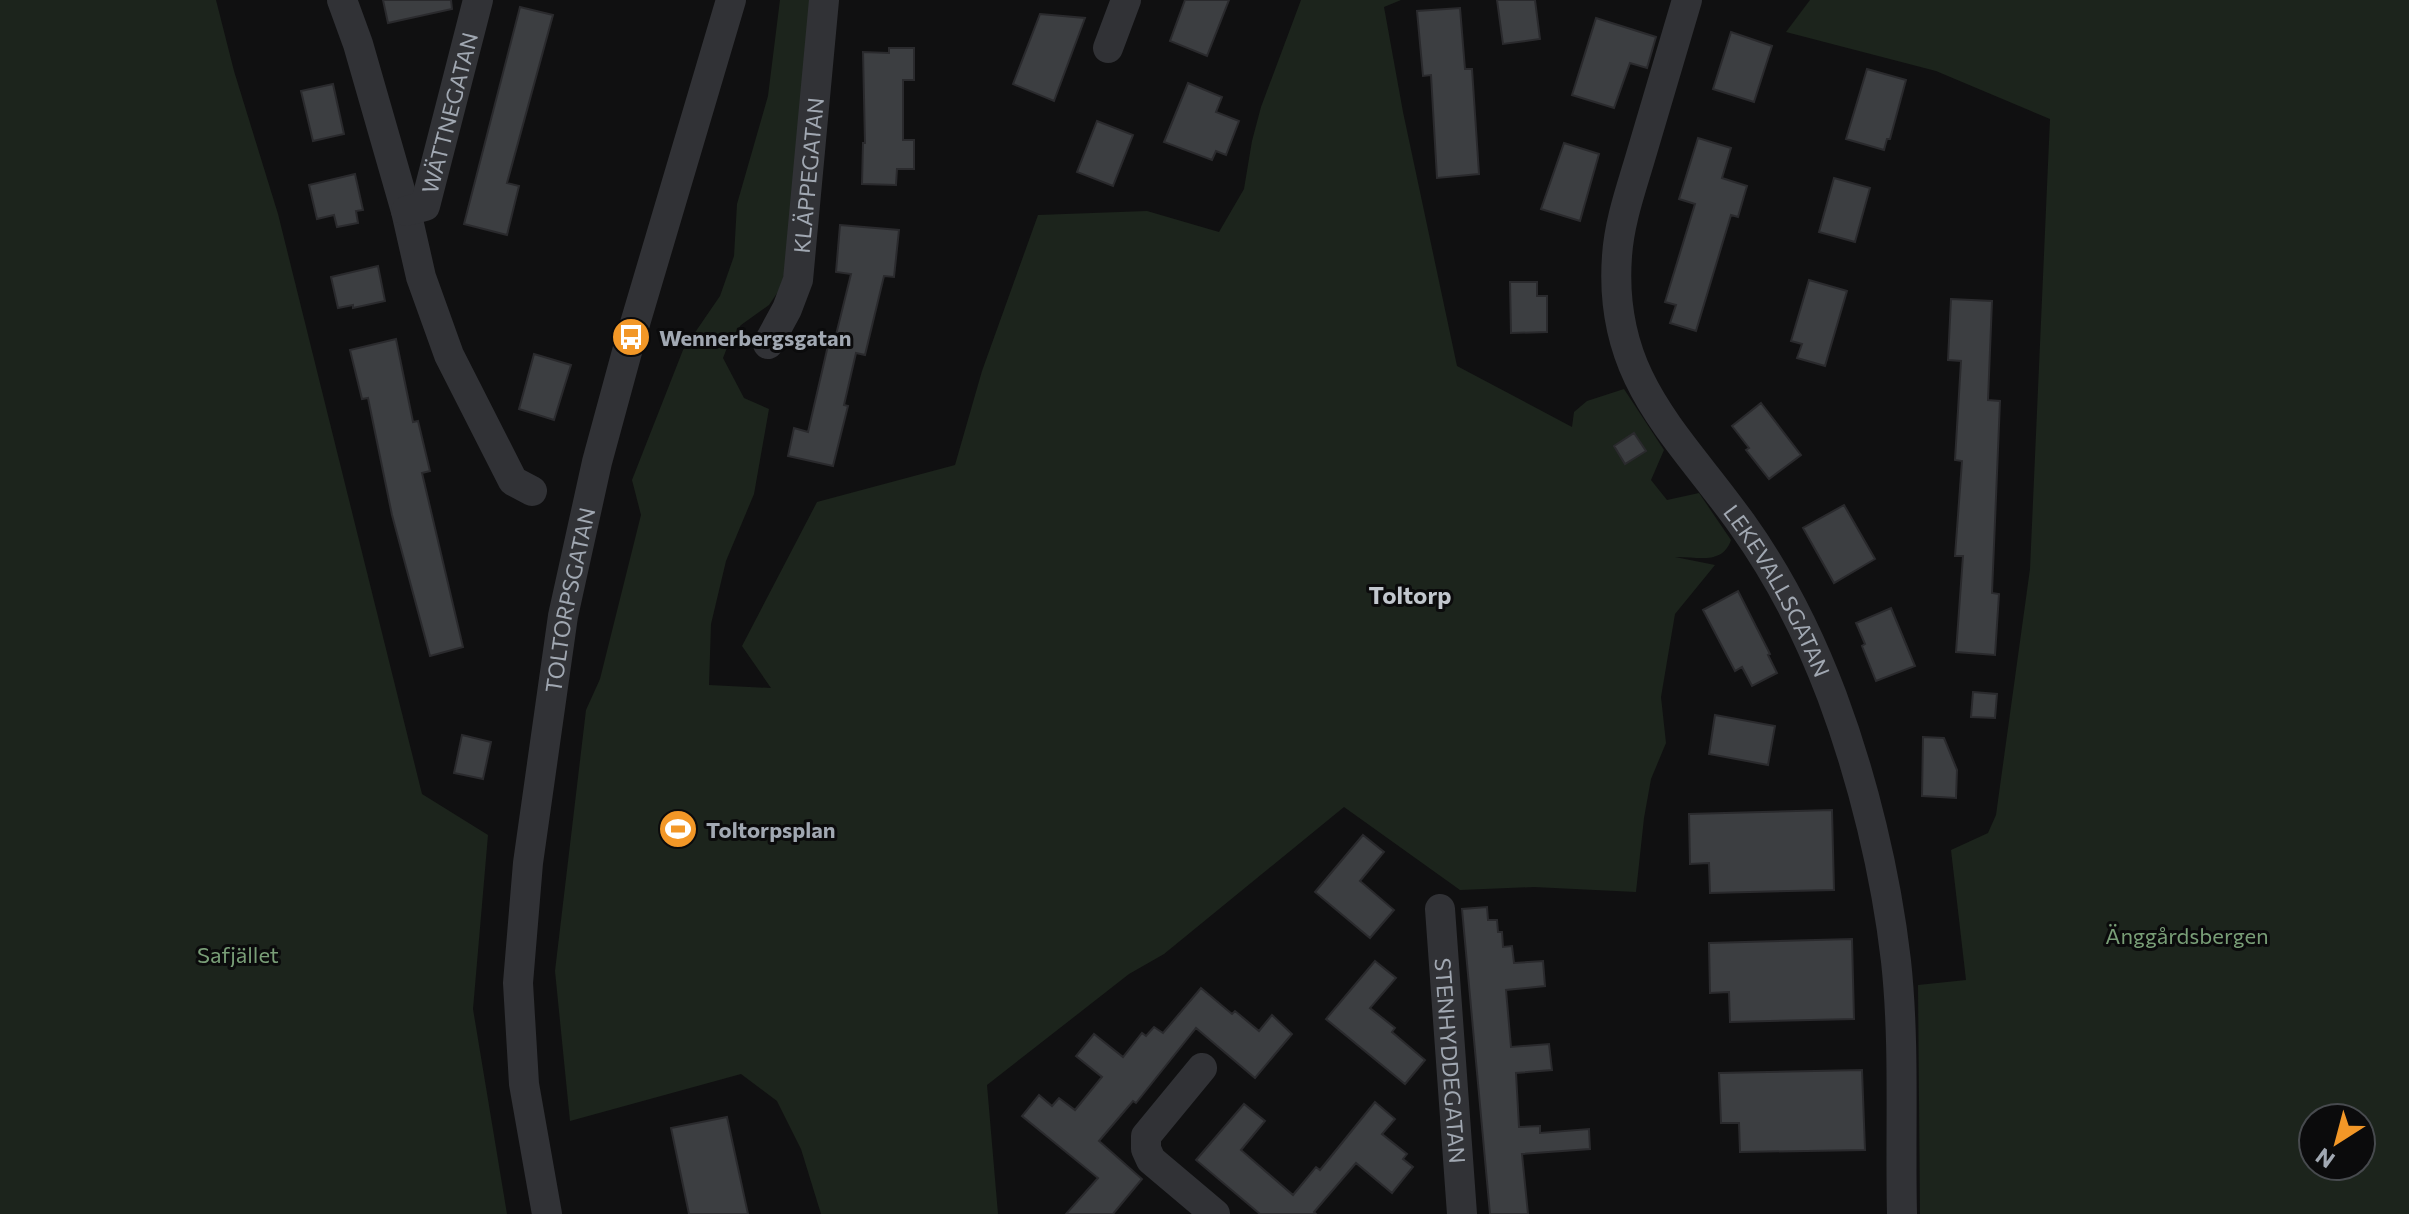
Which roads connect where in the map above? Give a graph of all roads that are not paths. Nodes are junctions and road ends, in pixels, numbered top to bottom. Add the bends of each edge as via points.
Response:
1 (342, 0) edge
2 (478, 0) edge
3 (731, 0) edge
4 (824, 0) edge
5 (1126, 0) edge
6 (1687, 0) edge
7 (1108, 48) dead end
8 (406, 211) junction
9 (768, 344) dead end
10 (532, 491) dead end
11 (1440, 909) dead end
12 (1202, 1068) dead end
13 (547, 1214) edge
14 (1215, 1214) edge
15 (1462, 1214) edge
16 (1902, 1214) edge

1 - 8 street
2 - 8 street, WÄTTNEGATAN via 425,206
3 - 13 street, TOLTORPSGATAN via 601,448 558,646 525,888 518,983 524,1084
4 - 9 street, KLÄPPEGATAN via 798,280
5 - 7 street
6 - 16 street, LEKEVALLSGATAN via 1624,214 1617,255 1622,329 1647,398 1773,570 1832,698 1874,840 1896,962
8 - 10 street via 421,277 449,355 513,481
11 - 15 street, STENHYDDEGATAN
12 - 14 street via 1146,1136 1146,1149 1151,1160

